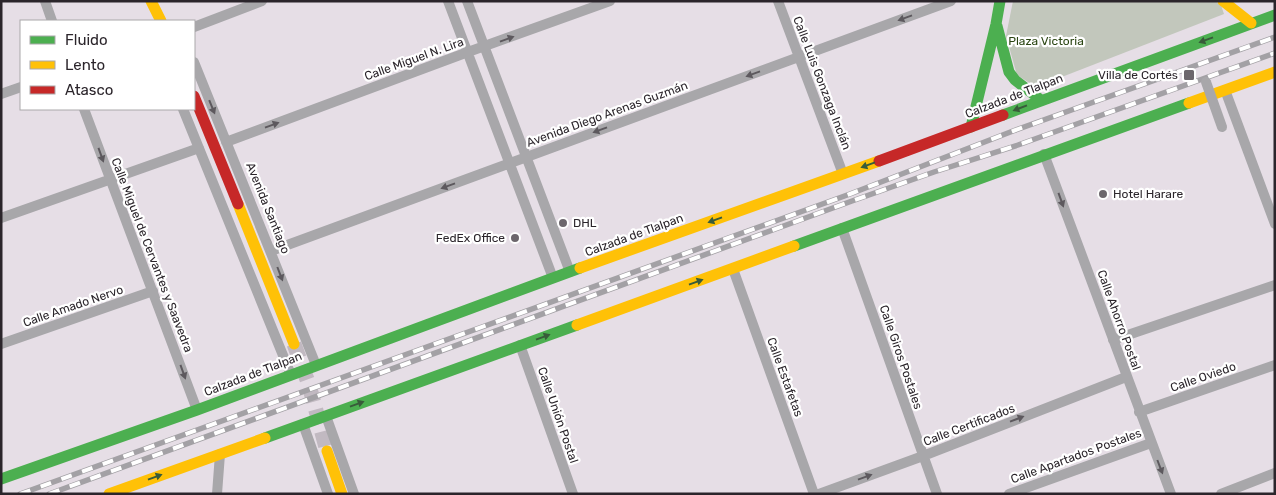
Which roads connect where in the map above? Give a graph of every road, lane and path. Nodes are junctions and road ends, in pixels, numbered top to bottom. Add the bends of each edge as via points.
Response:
1 (45, 1) edge
2 (151, 1) edge
3 (262, 1) edge
4 (448, 1) edge
5 (467, 1) edge
6 (610, 1) edge
7 (778, 1) edge
8 (951, 1) edge
9 (1000, 1) edge
10 (1223, 1) edge
11 (1275, 15) edge
12 (52, 20) edge
13 (160, 20) edge
14 (1251, 23) junction
15 (996, 24) junction
16 (195, 27) edge
17 (484, 47) junction
18 (468, 52) junction
19 (798, 58) junction
20 (195, 64) edge
21 (1275, 72) edge
22 (1206, 82) dead end
23 (20, 87) edge
24 (1225, 90) junction
25 (1, 94) edge
26 (195, 98) edge
27 (1041, 100) junction
28 (84, 110) edge
29 (184, 110) edge
30 (971, 127) junction
31 (1222, 127) dead end
32 (226, 142) junction
33 (199, 148) junction
34 (1044, 154) junction
35 (527, 157) junction
36 (509, 163) junction
37 (843, 174) junction
38 (110, 180) junction
39 (1, 218) edge
40 (1275, 224) edge
41 (842, 228) junction
42 (271, 251) junction
43 (733, 269) junction
44 (570, 272) junction
45 (553, 278) junction
46 (1275, 285) edge
47 (153, 292) junction
48 (1112, 340) junction
49 (1, 344) edge
50 (294, 344) tunnel mouth
51 (520, 345) junction
52 (316, 365) junction
53 (1275, 365) edge
54 (291, 375) junction
55 (1126, 377) junction
56 (197, 410) junction
57 (1140, 412) junction
58 (326, 416) junction
59 (303, 424) junction
60 (1151, 442) junction
61 (327, 452) tunnel mouth
62 (220, 454) junction
63 (923, 456) junction
64 (1275, 473) edge
65 (1, 480) edge
66 (109, 494) edge
67 (217, 494) edge
68 (328, 494) edge
69 (342, 494) edge
70 (354, 494) edge
71 (573, 494) edge
72 (814, 494) edge
73 (820, 494) edge
74 (937, 494) edge
75 (1009, 494) edge
76 (1171, 494) edge
77 (1222, 494) edge

1 - 12 street
2 - 13 main road
3 - 16 street
4 - 18 street
5 - 17 street
17 -> 6 street, Calle Miguel N. Lira
7 - 19 street, Calle Luis Gonzaga Inclán
8 -> 19 street, Avenida Diego Arenas Guzmán
9 - 15 main road
10 - 14 main road
11 - 14 main road, Calzada de Tlalpan
14 -> 27 main road, Calzada de Tlalpan
15 - 27 main road via 1009,72
15 - 30 main road
17 - 18 street, Calle Miguel N. Lira
17 - 35 street
32 -> 18 street, Calle Miguel N. Lira
18 - 36 street
19 -> 35 street, Avenida Diego Arenas Guzmán
19 - 37 street, Calle Luis Gonzaga Inclán
20 -> 32 street, Avenida Santiago
21 - 24 main road
22 - 31 street, bridge
23 - 25 street
24 - 34 main road
24 - 40 street
26 - 50 main road
27 -> 30 main road, Calzada de Tlalpan
28 -> 38 street, Calle Miguel de Cervantes y Saavedra
29 - 33 street
30 -> 37 main road, Calzada de Tlalpan
32 - 42 street, Avenida Santiago
33 - 38 street
33 - 54 street
34 - 41 main road
34 -> 48 street, Calle Ahorro Postal
35 - 36 street, Avenida Diego Arenas Guzmán
35 - 44 street
36 -> 42 street, Avenida Diego Arenas Guzmán
36 - 45 street
37 -> 44 main road, Calzada de Tlalpan
38 - 39 street
38 - 47 street, Calle Miguel de Cervantes y Saavedra
41 - 43 main road
41 - 63 street, Calle Giros Postales
42 -> 52 street, Avenida Santiago
51 -> 43 main road
43 - 72 street, Calle Estafetas
44 - 45 main road, Calzada de Tlalpan
45 - 52 main road, Calzada de Tlalpan
46 - 48 street
47 - 49 street, Calle Amado Nervo
47 -> 56 street, Calle Miguel de Cervantes y Saavedra
48 - 55 street, Calle Ahorro Postal
58 -> 51 main road
51 - 71 street, Calle Unión Postal
52 - 54 main road, Calzada de Tlalpan
53 - 57 street, Calle Oviedo
54 - 56 main road, Calzada de Tlalpan
55 - 57 street, Calle Ahorro Postal
63 -> 55 street, Calle Certificados
56 - 65 main road, Calzada de Tlalpan
57 - 60 street, Calle Ahorro Postal
58 - 59 main road
58 - 70 street
59 - 62 main road
59 - 68 street
60 - 75 street, Calle Apartados Postales
60 -> 76 street, Calle Ahorro Postal
61 - 69 main road
66 -> 62 main road
62 - 67 street
73 -> 63 street, Calle Certificados
63 - 74 street, Calle Giros Postales
64 - 77 street

